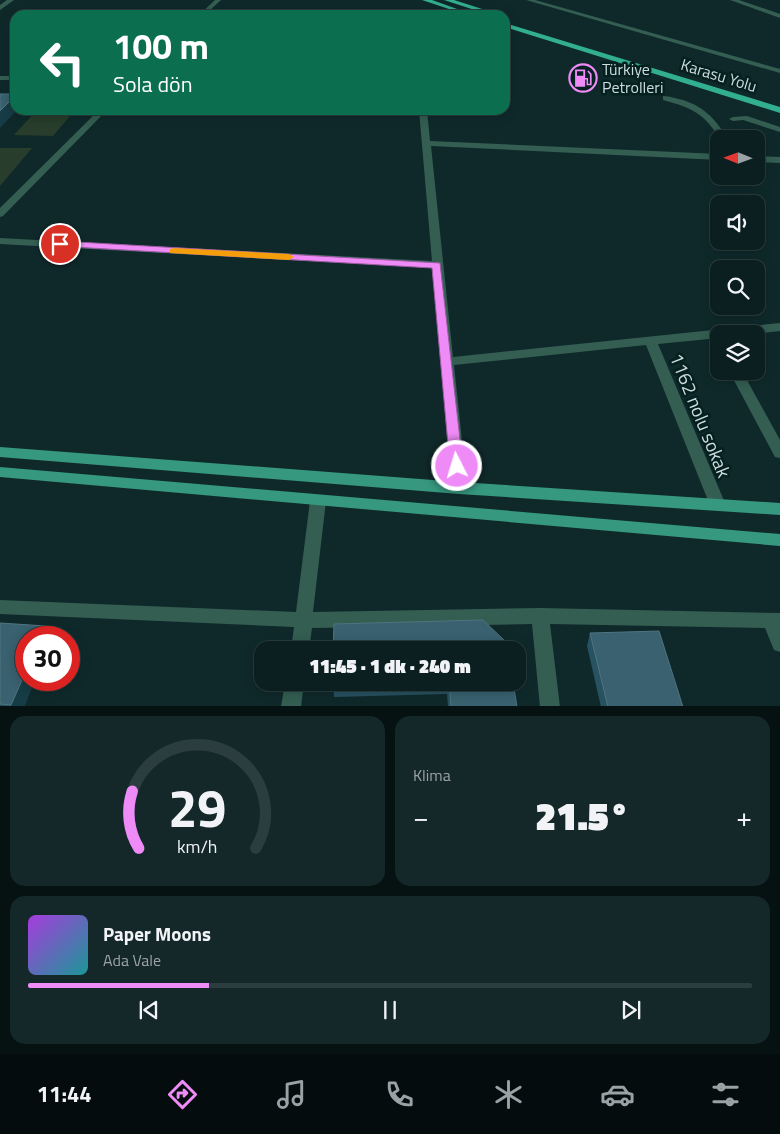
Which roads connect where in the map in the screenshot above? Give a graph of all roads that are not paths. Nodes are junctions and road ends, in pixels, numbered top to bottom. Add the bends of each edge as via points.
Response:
1 (11, 0) edge
2 (218, 0) edge
3 (425, 0) edge
4 (447, 0) edge
5 (529, 0) edge
6 (733, 0) edge
7 (0, 8) edge
8 (207, 10) edge
9 (457, 10) edge
10 (481, 10) edge
11 (780, 16) edge
12 (510, 19) edge
13 (510, 27) edge
14 (780, 70) edge
15 (666, 98) dead end
16 (780, 100) edge
17 (780, 110) edge
18 (98, 115) edge
19 (423, 115) edge
20 (733, 119) dead end
21 (718, 130) edge
22 (780, 130) edge
23 (426, 143) junction
24 (710, 157) edge
25 (765, 159) edge
26 (780, 160) edge
27 (0, 214) edge
28 (0, 241) edge
29 (436, 265) junction
30 (780, 327) edge
31 (765, 329) edge
32 (710, 337) edge
33 (650, 340) junction
34 (447, 362) junction
35 (740, 380) edge
36 (0, 452) edge
37 (780, 453) edge
38 (0, 472) edge
39 (459, 488) junction
40 (318, 501) junction
41 (717, 503) junction
42 (780, 509) edge
43 (780, 540) edge
44 (0, 607) edge
45 (540, 616) junction
46 (305, 620) junction
47 (776, 621) edge
48 (302, 641) edge
49 (780, 644) edge
50 (294, 691) edge
51 (291, 706) edge
52 (550, 706) edge

1 - 7 street
2 - 8 street
3 - 9 highway
4 - 10 highway
5 - 14 street
6 - 11 street
12 - 16 highway
13 - 17 highway, Karasu Yolu
15 - 21 street via 702,111
18 - 27 street
19 - 23 street
20 - 22 street via 744,118
23 - 24 street
23 - 29 street
25 - 26 street
28 - 29 street
29 - 34 street
30 - 31 street
32 - 33 street
33 - 34 street
33 - 41 street, 1162 nolu sokak
34 - 39 street
35 - 37 street
36 - 39 main road
38 - 40 main road
39 - 41 main road
40 - 43 main road
40 - 46 street
41 - 42 main road
44 - 46 street
45 - 46 street
45 - 47 street
45 - 52 street
46 - 48 street
47 - 49 street
50 - 51 street

